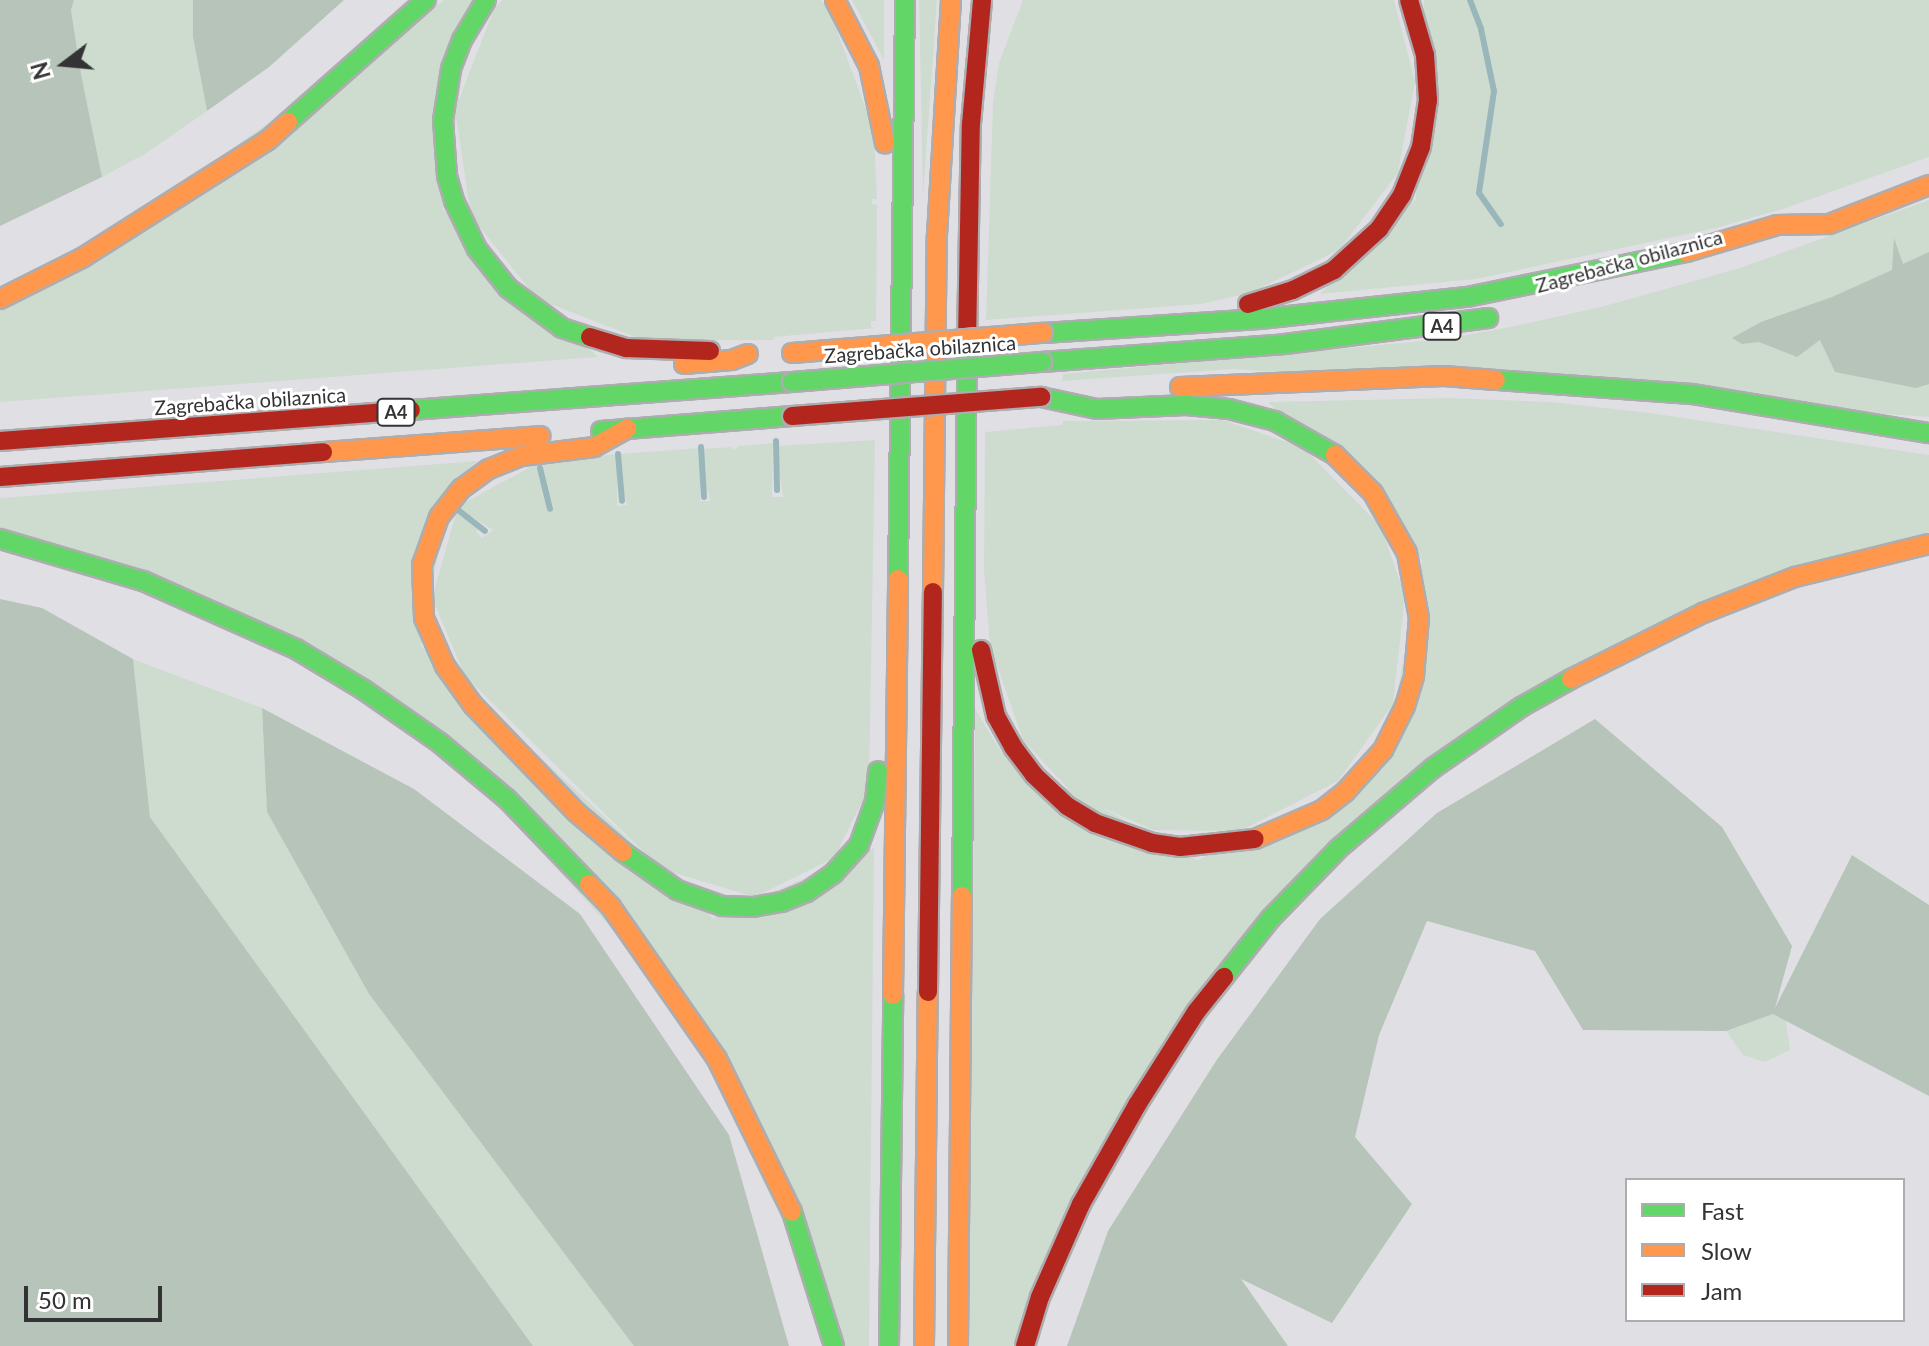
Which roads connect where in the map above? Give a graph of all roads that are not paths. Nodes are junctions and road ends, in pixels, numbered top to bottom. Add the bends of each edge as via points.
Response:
1 (426, 0) edge
2 (486, 0) edge
3 (835, 0) edge
4 (905, 0) edge
5 (951, 0) edge
6 (982, 0) edge
7 (1409, 0) edge
8 (998, 28) dead end
9 (970, 167) junction
10 (1929, 185) edge
11 (1829, 224) junction
12 (1690, 271) dead end
13 (0, 299) edge
14 (1505, 314) dead end
15 (902, 328) junction
16 (1146, 328) junction
17 (770, 354) junction
18 (637, 367) dead end
19 (1041, 397) junction
20 (627, 429) junction
21 (1929, 433) edge
22 (0, 441) edge
23 (0, 477) edge
24 (965, 505) junction
25 (0, 539) edge
26 (1929, 544) edge
27 (897, 678) junction
28 (834, 1346) edge
29 (889, 1346) edge
30 (924, 1346) edge
31 (958, 1346) edge
32 (1025, 1346) edge

1 - 13 highway via 268,140 82,258
2 - 17 highway via 451,69 443,147 464,227 491,268 527,305 583,337 647,350
3 - 15 highway via 860,42 882,112 886,283
4 - 15 highway
5 - 30 highway via 937,235
6 - 9 highway
7 - 16 highway via 1425,55 1426,125 1402,195 1379,229 1317,280 1247,304 1163,317
8 - 9 highway via 982,133
9 - 24 highway
10 - 11 highway, Zagrebačka obilaznica
11 - 12 highway, Zagrebačka obilaznica
11 - 16 highway via 1777,225 1683,253 1467,297
14 - 22 highway, Zagrebačka obilaznica / A4, bridge via 1285,344
15 - 27 highway
16 - 17 highway, bridge
17 - 18 highway
19 - 20 highway, A4, bridge
19 - 21 highway via 1251,382 1444,376 1693,394
19 - 24 highway via 1097,409 1186,405 1254,415 1313,440 1360,477 1387,513 1407,553 1419,618 1414,676 1383,750 1322,810 1242,843 1180,847 1095,823 1034,775 996,716 983,662 975,541
20 - 23 highway, A4
20 - 27 highway via 594,447 522,456 475,477 439,517 422,565 424,618 445,666 498,733 576,812 640,866 691,897 739,908 795,898 833,874 866,830 877,785 879,723
24 - 31 highway
25 - 28 highway via 143,581 296,649 440,743 507,799 611,907 717,1059 795,1218
26 - 32 highway via 1795,577 1619,652 1521,707 1433,768 1338,849 1271,918 1196,1012 1137,1105 1081,1204 1040,1297
27 - 29 highway

